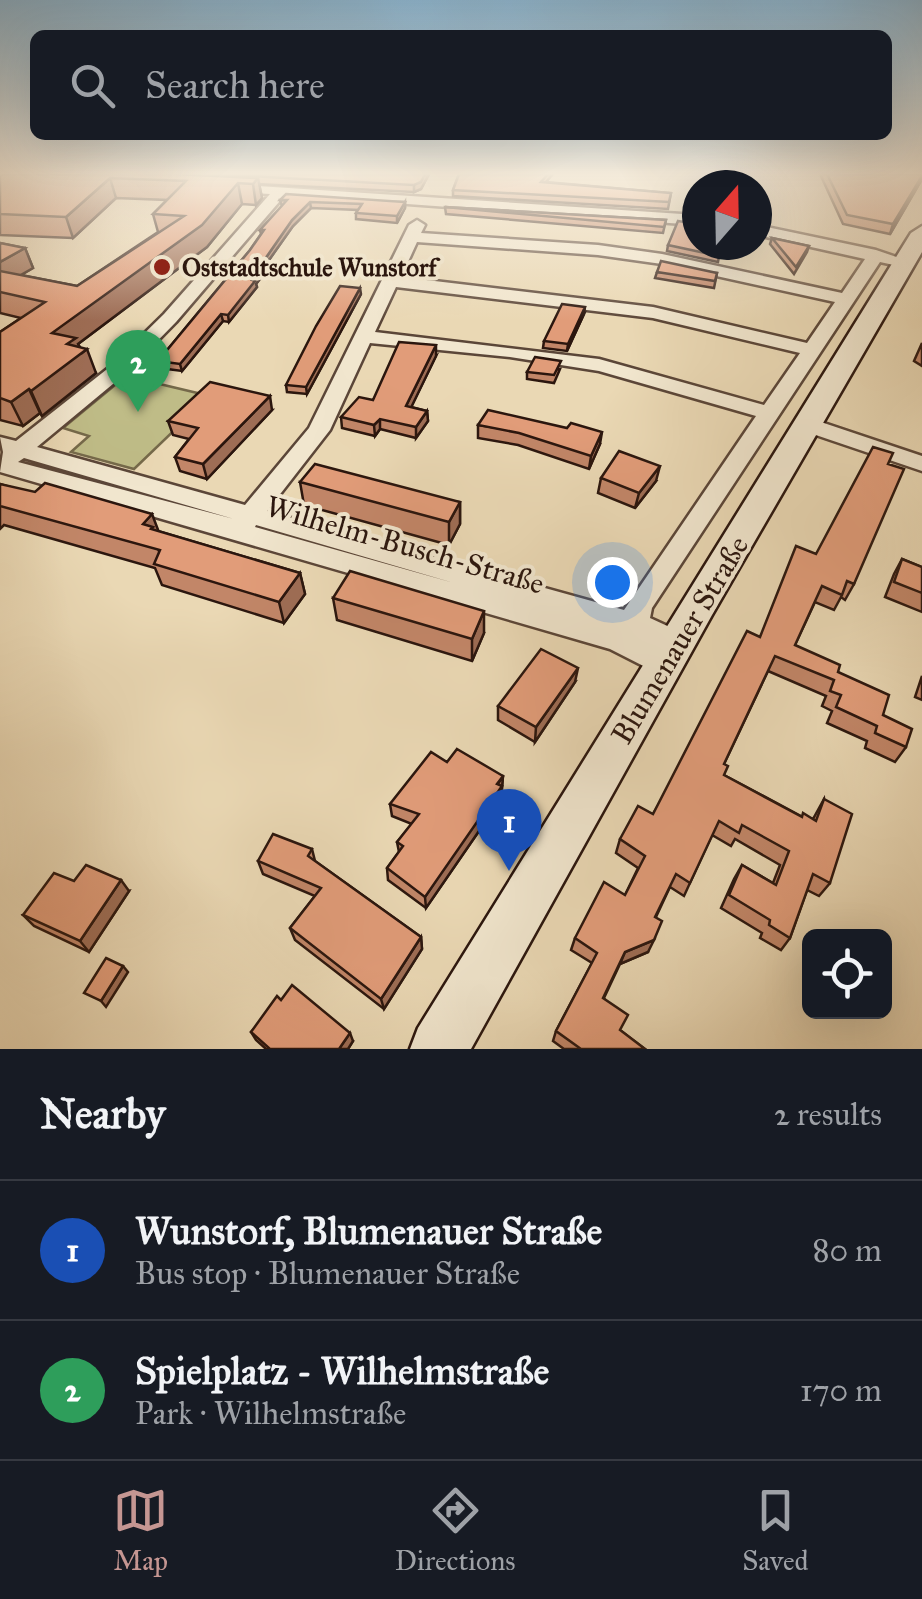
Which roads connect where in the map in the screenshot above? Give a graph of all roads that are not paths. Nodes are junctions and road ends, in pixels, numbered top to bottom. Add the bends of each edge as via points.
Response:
1 (253, 223) edge
2 (418, 223) edge
3 (772, 233) edge
4 (922, 233) edge
5 (411, 237) junction
6 (889, 258) junction
7 (390, 281) junction
8 (846, 299) junction
9 (362, 337) junction
10 (810, 350) junction
11 (768, 413) junction
12 (809, 424) junction
13 (4, 457) edge
14 (922, 464) edge
15 (245, 524) junction
16 (636, 624) junction
17 (671, 654) junction
18 (439, 1049) edge

1 - 13 street via 118,370
2 - 5 street
3 - 6 street
4 - 6 street, Blumenauer Straße
5 - 7 street
5 - 8 street via 662,259
6 - 8 street, Blumenauer Straße
6 - 12 street, Blumenauer Straße
7 - 9 street
7 - 10 street via 654,310
8 - 10 street, Blumenauer Straße
9 - 11 street via 603,366
9 - 15 street via 319,430
10 - 11 street, Blumenauer Straße
11 - 16 street, Blumenauer Straße via 639,606
12 - 14 street
12 - 17 street, Blumenauer Straße
13 - 15 street, Wilhelm-Busch-Straße
15 - 16 street, Wilhelm-Busch-Straße
15 - 17 street, Wilhelm-Busch-Straße
16 - 17 street, Wilhelm-Busch-Straße
17 - 18 street, Blumenauer Straße

